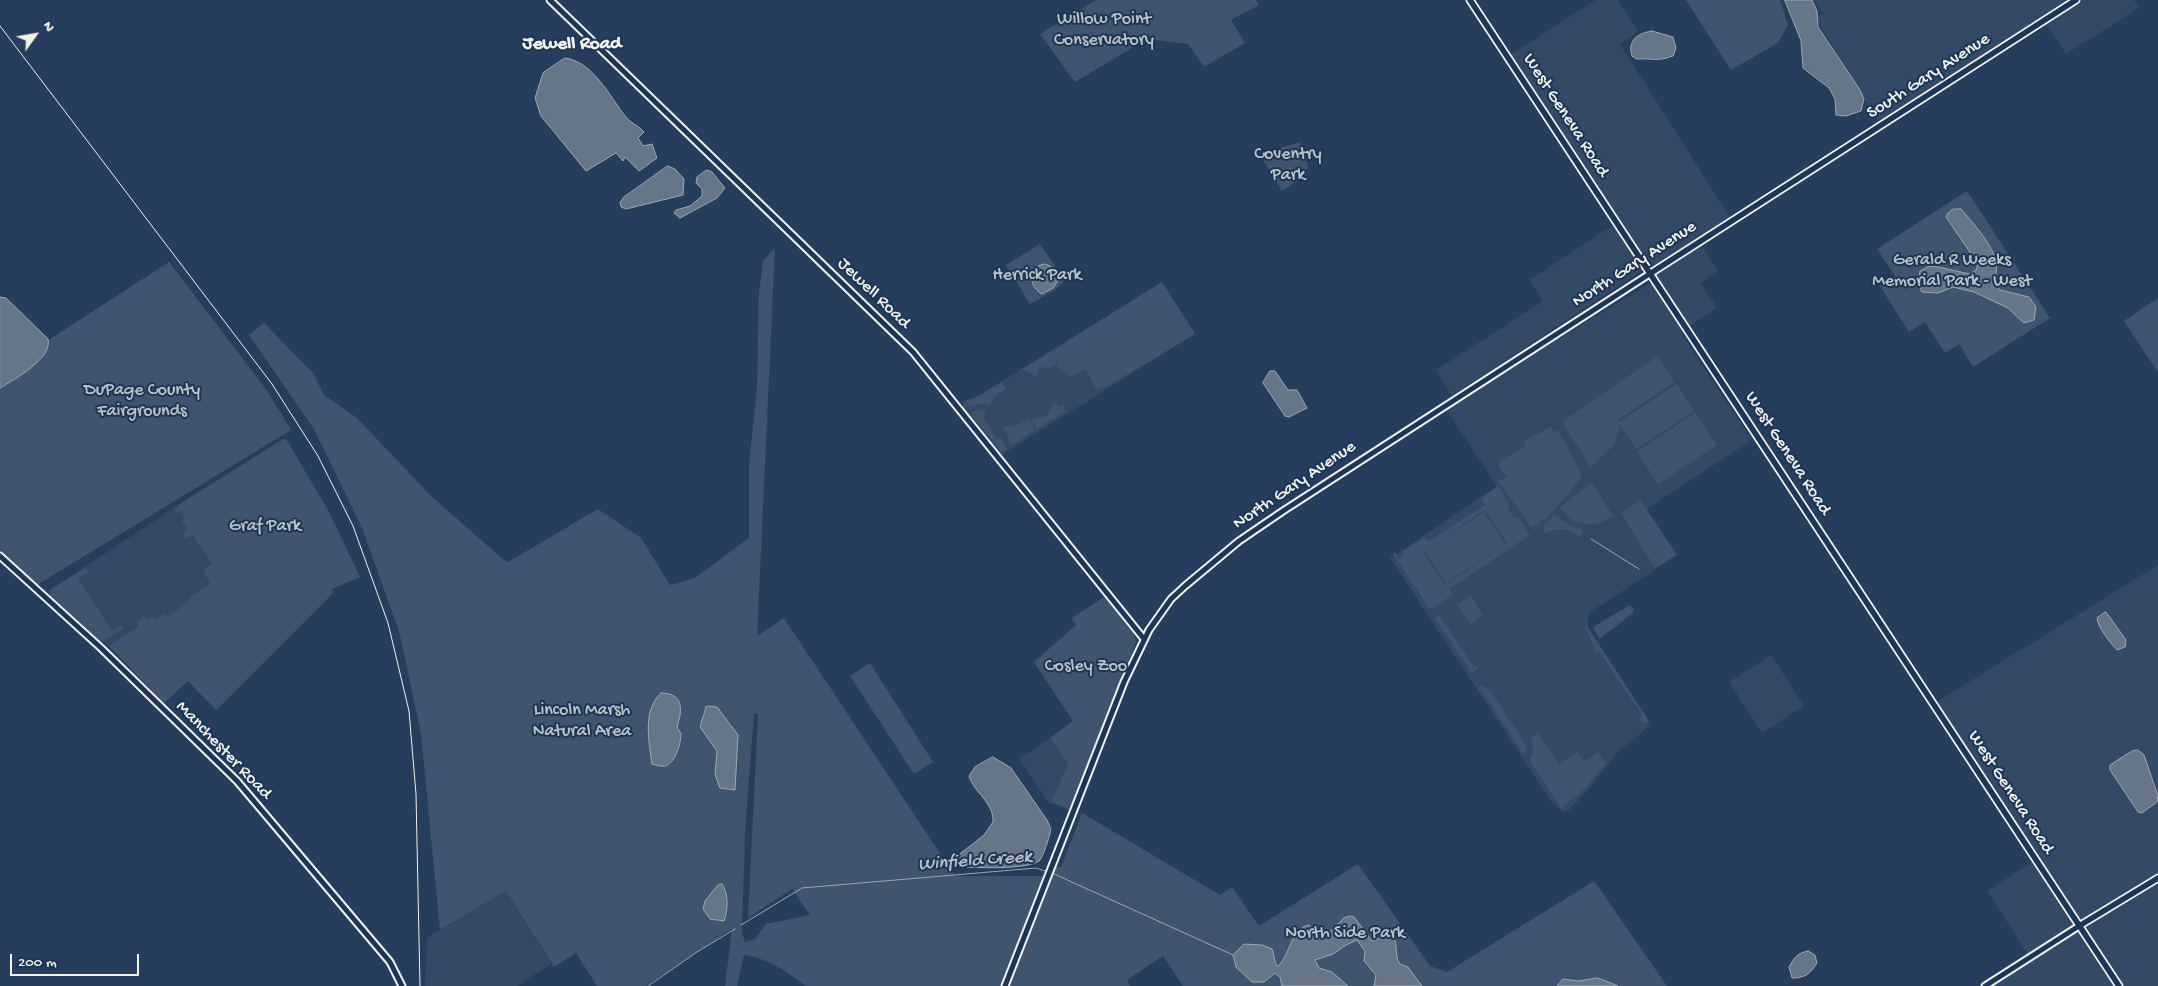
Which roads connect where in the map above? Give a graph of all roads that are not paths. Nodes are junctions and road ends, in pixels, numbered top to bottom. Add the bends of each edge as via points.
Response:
1 (550, 0) edge
2 (1470, 0) edge
3 (2076, 0) edge
4 (1797, 179) joint
5 (1651, 273) junction
6 (0, 556) edge
7 (1144, 638) junction
8 (2158, 878) edge
9 (2079, 926) junction
10 (402, 986) edge
11 (1005, 986) edge
12 (1986, 986) edge
13 (2119, 986) edge

1 - 7 street, Jewell Road via 908,347
2 - 5 main road, West Geneva Road
3 - 4 main road, South Gary Avenue
4 - 5 main road, North Gary Avenue
5 - 7 street, North Gary Avenue via 1247,536 1180,590
5 - 9 main road, West Geneva Road
6 - 10 street, Manchester Road via 101,648 237,781 390,962
7 - 11 street, North Gary Avenue
8 - 9 main road
9 - 12 street
9 - 13 main road, West Geneva Road

